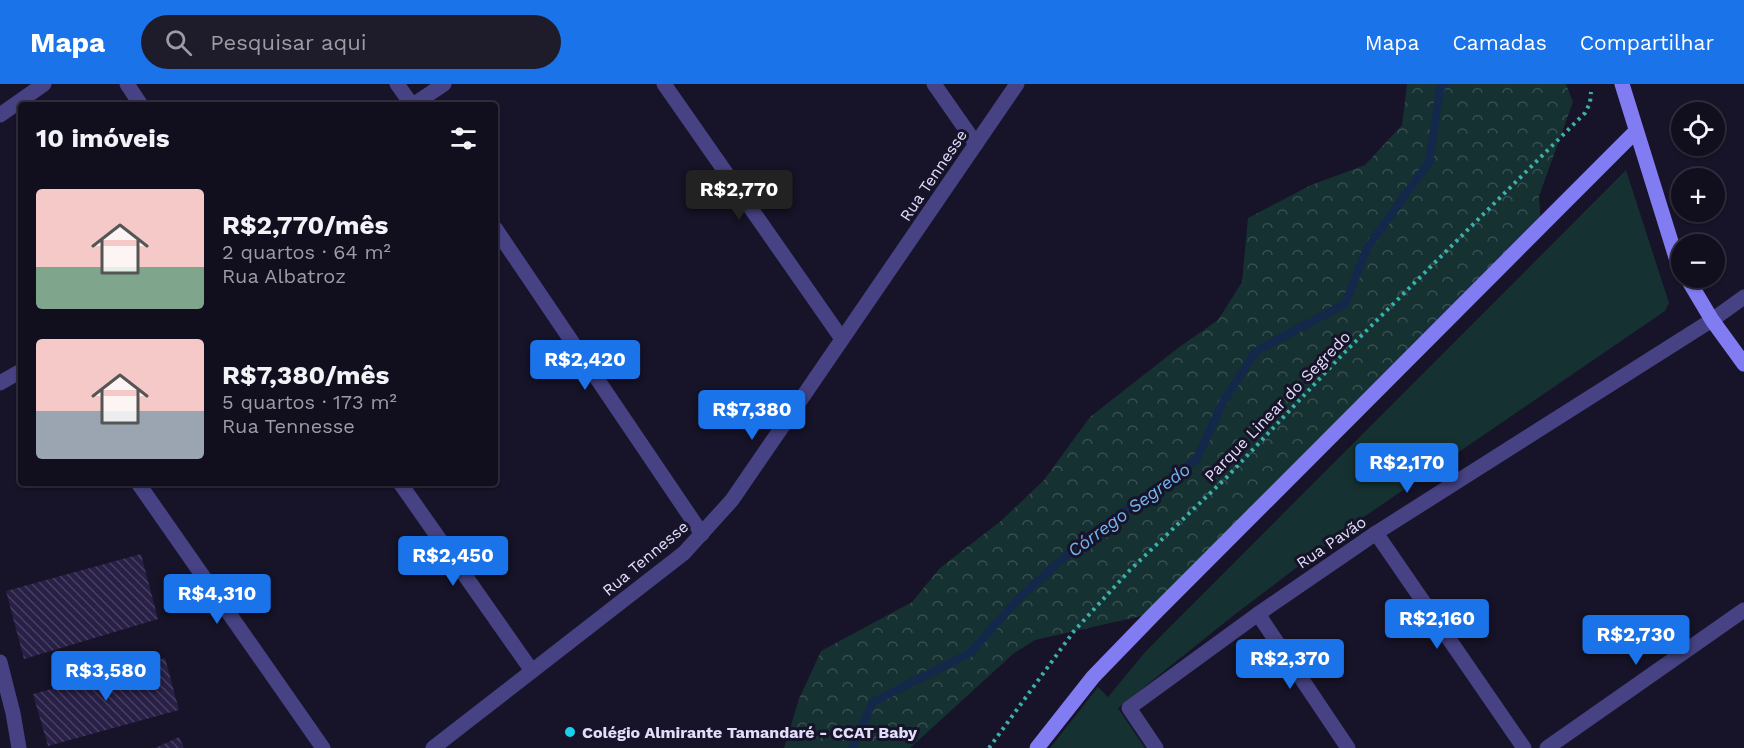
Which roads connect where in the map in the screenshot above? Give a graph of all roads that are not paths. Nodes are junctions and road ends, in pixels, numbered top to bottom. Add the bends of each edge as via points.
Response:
1 (44, 84) edge
2 (127, 84) edge
3 (397, 84) edge
4 (444, 84) edge
5 (663, 84) edge
6 (934, 84) edge
7 (1017, 84) edge
8 (1622, 84) edge
9 (18, 102) edge
10 (18, 102) edge
11 (139, 102) edge
12 (410, 102) edge
13 (417, 102) edge
14 (0, 115) edge
15 (1636, 131) junction
16 (976, 144) junction
17 (498, 232) edge
18 (1671, 242) edge
19 (1693, 288) edge
20 (1744, 297) edge
21 (1712, 320) junction
22 (842, 339) junction
23 (1744, 364) edge
24 (18, 373) edge
25 (0, 383) edge
26 (140, 486) edge
27 (402, 486) edge
28 (1376, 533) junction
29 (702, 534) junction
30 (1744, 610) edge
31 (1258, 614) junction
32 (0, 662) edge
33 (532, 671) junction
34 (19, 748) edge
35 (323, 748) edge
36 (433, 748) edge
37 (1037, 748) edge
38 (1156, 748) edge
39 (1348, 748) edge
40 (1524, 748) edge
41 (1547, 748) edge

1 - 9 street
2 - 11 street
3 - 12 street
4 - 13 street
5 - 22 street
6 - 16 street
7 - 16 street, Rua Tennesse
8 - 15 main road
10 - 14 street
15 - 18 main road
15 - 37 main road via 1155,613 1093,677
16 - 22 street, Rua Tennesse
17 - 29 street
19 - 21 main road
20 - 21 street, Rua Pavão
21 - 23 main road
21 - 28 street, Rua Pavão
22 - 29 street, Rua Tennesse via 732,500
24 - 25 street
26 - 35 street
27 - 33 street
28 - 31 street, Rua Pavão
28 - 40 street
29 - 33 street, Rua Tennesse via 684,553
30 - 41 street
31 - 38 street, Rua Pavão via 1129,708
31 - 39 street
32 - 34 street
33 - 36 street, Rua Tennesse

